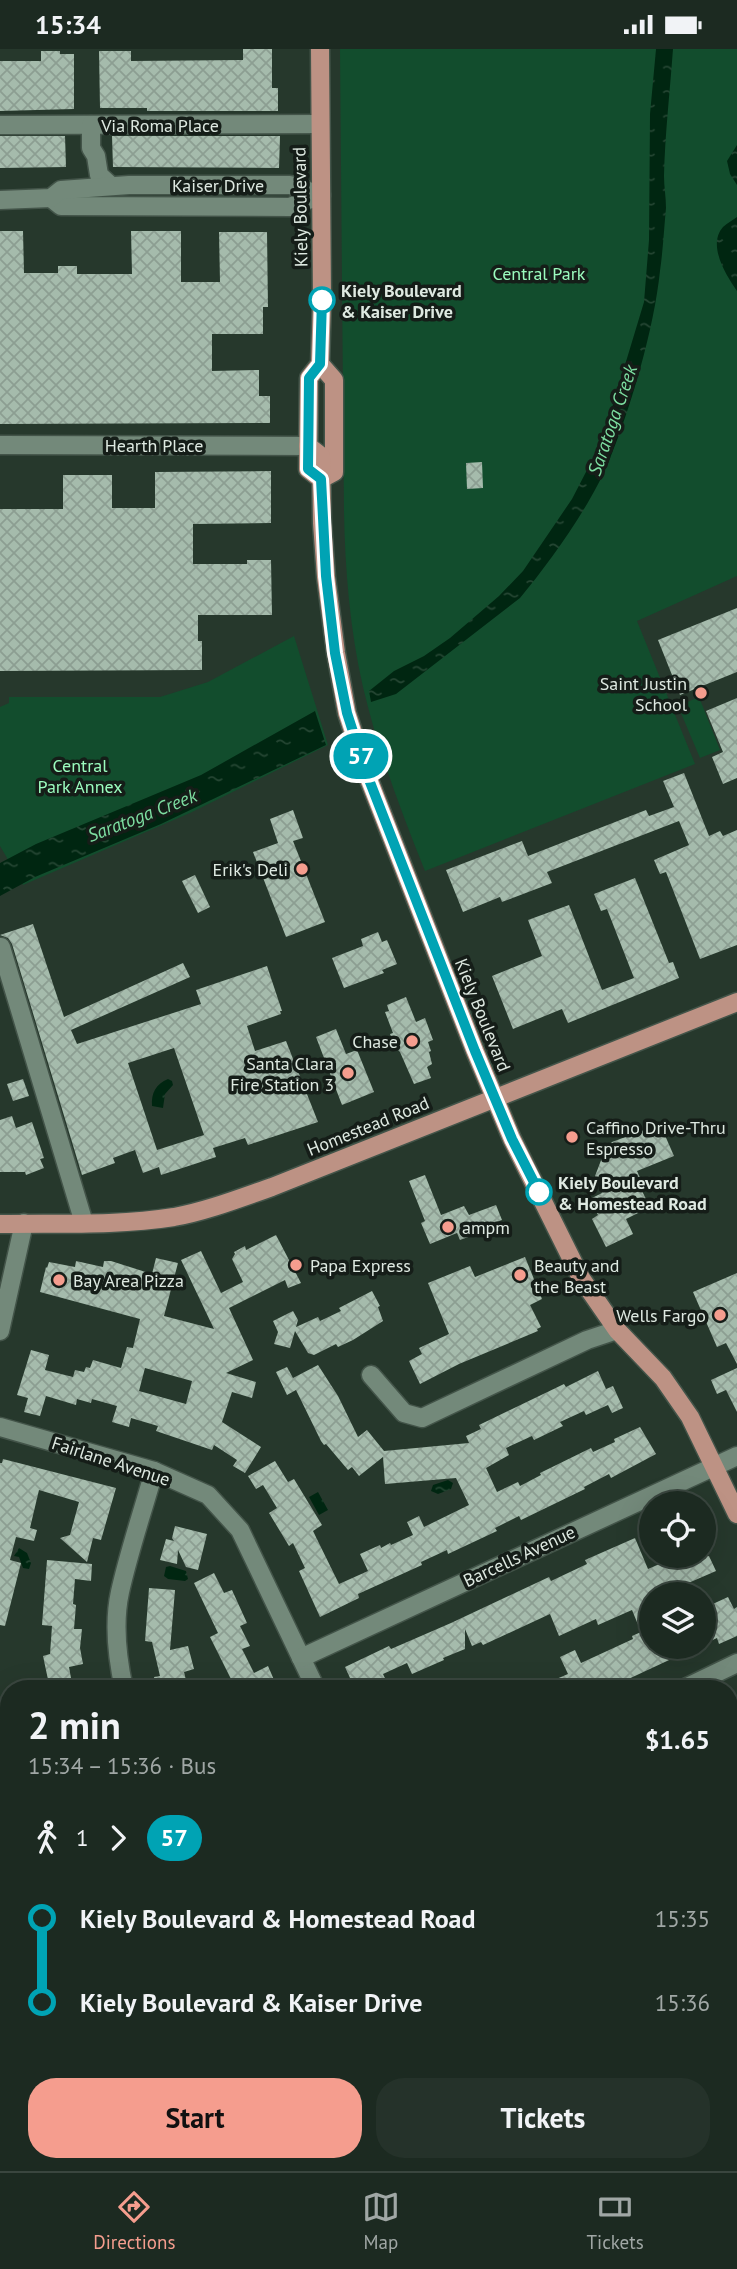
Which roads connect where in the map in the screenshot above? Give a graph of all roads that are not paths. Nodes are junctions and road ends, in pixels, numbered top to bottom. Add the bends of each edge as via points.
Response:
1 (320, 49) edge
2 (320, 124) junction
3 (0, 125) edge
4 (91, 125) junction
5 (91, 148) junction
6 (111, 186) junction
7 (93, 188) junction
8 (321, 195) junction
9 (51, 198) junction
10 (0, 200) edge
11 (103, 206) junction
12 (320, 364) junction
13 (0, 445) edge
14 (308, 446) junction
15 (321, 479) junction
16 (1, 947) edge
17 (737, 1002) edge
18 (494, 1098) junction
19 (24, 1223) junction
20 (84, 1223) junction
21 (0, 1224) edge
22 (617, 1330) junction
23 (0, 1331) edge
24 (371, 1375) dead end
25 (0, 1427) edge
26 (737, 1456) edge
27 (714, 1466) junction
28 (154, 1471) junction
29 (737, 1514) edge
30 (301, 1658) junction
31 (737, 1663) edge
32 (122, 1680) edge
33 (312, 1680) edge
34 (702, 1680) edge

1 - 2 main road, Kiely Boulevard
2 - 4 street, Via Roma Place
2 - 8 main road, Kiely Boulevard
3 - 4 street, Via Roma Place
4 - 5 street
5 - 6 street via 99,175
5 - 7 street via 86,171
6 - 7 street, Kaiser Drive
6 - 8 street, Kaiser Drive via 290,185
7 - 9 street, Kaiser Drive via 61,190
7 - 11 street
8 - 11 street, Kaiser Drive via 290,207
8 - 12 main road, Kiely Boulevard
9 - 10 street, Kaiser Drive
9 - 11 street, Kaiser Drive via 61,206
12 - 14 main road, Kiely Boulevard via 309,378
12 - 15 main road, Kiely Boulevard via 334,380 334,472
13 - 14 street, Hearth Place
14 - 15 main road, Kiely Boulevard via 308,469
15 - 18 main road, Kiely Boulevard via 327,589 347,713
16 - 20 street
17 - 18 main road, Homestead Road
18 - 20 main road, Homestead Road via 219,1204 175,1216
18 - 22 main road, Kiely Boulevard via 581,1277
19 - 20 main road, Homestead Road
19 - 21 main road, Homestead Road
19 - 23 street
22 - 24 street via 422,1418 404,1413
22 - 27 main road, Kiely Boulevard via 663,1378 690,1417
25 - 28 street, Fairlane Avenue
26 - 27 street, Barcells Avenue
27 - 29 main road, Kiely Boulevard
27 - 30 street, Barcells Avenue
28 - 30 street, Fairlane Avenue via 208,1495 240,1529
28 - 32 street via 120,1593 117,1628
30 - 33 street, Fairlane Avenue
31 - 34 street

